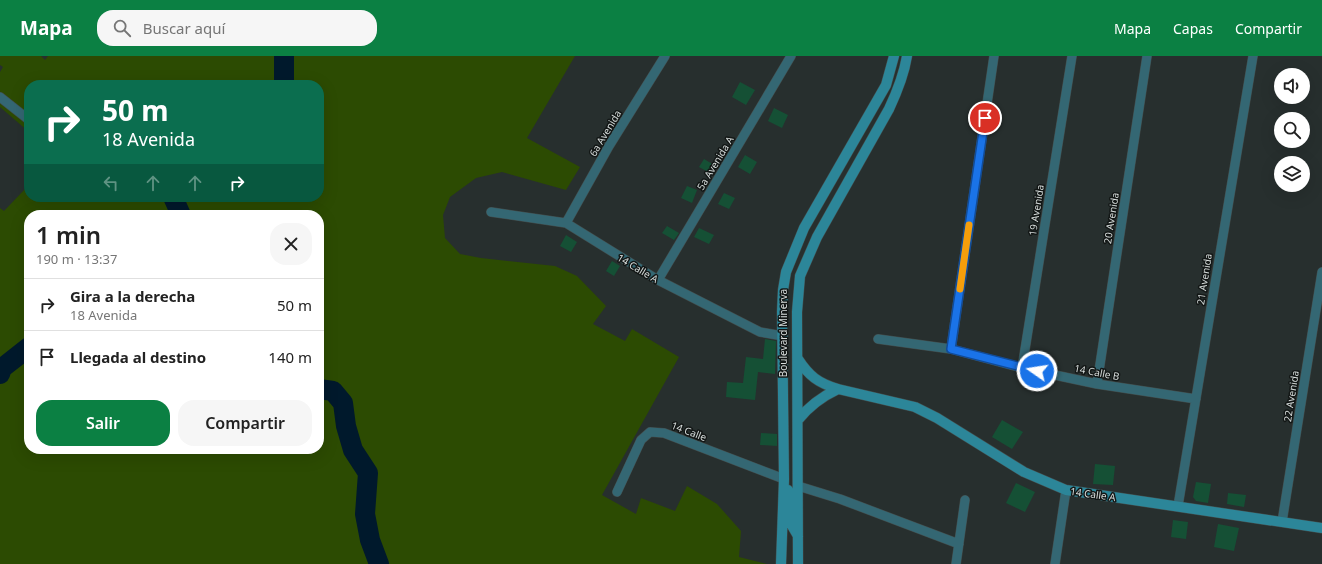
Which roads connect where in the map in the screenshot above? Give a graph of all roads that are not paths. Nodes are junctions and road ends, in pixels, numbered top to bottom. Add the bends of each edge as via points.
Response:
1 (666, 56) edge
2 (791, 56) edge
3 (894, 56) edge
4 (907, 56) edge
5 (994, 56) edge
6 (1072, 56) edge
7 (1147, 56) edge
8 (1253, 56) edge
9 (0, 97) edge
10 (24, 116) edge
11 (491, 212) dead end
12 (566, 223) junction
13 (1322, 272) edge
14 (658, 280) junction
15 (783, 336) junction
16 (878, 339) dead end
17 (951, 349) junction
18 (798, 358) junction
19 (1022, 368) junction
20 (1097, 384) junction
21 (838, 389) junction
22 (1196, 399) junction
23 (798, 420) junction
24 (784, 479) junction
25 (798, 486) junction
26 (1066, 490) junction
27 (618, 492) dead end
28 (965, 500) dead end
29 (1178, 506) junction
30 (1282, 522) junction
31 (1322, 528) edge
32 (798, 536) junction
33 (959, 544) junction
34 (781, 564) edge
35 (798, 564) edge
36 (956, 564) edge
37 (1054, 564) edge

1 - 12 street, 6a Avenida via 609,146
2 - 14 street, 5a Avenida A
3 - 15 street, Boulevard Minerva via 886,85 804,228 786,272 783,290
4 - 18 street, Boulevard Minerva via 889,109 817,237 800,276 797,312
5 - 17 street
6 - 19 street, 19 Avenida
7 - 20 street, 20 Avenida
8 - 22 street, 21 Avenida
9 - 10 street
11 - 12 street, 14 Calle A
12 - 14 street, 14 Calle A
13 - 30 street, 22 Avenida
14 - 15 street, 14 Calle A via 760,332
15 - 24 street, Boulevard Minerva
16 - 17 street, 14 Calle B
17 - 19 street, 14 Calle B
18 - 21 street, 14 Calle A via 814,379
18 - 23 street, Boulevard Minerva
19 - 20 street, 14 Calle B
20 - 22 street, 14 Calle B
21 - 23 street via 816,402
21 - 26 street, 14 Calle A via 915,407 1024,472
22 - 29 street, 21 Avenida
23 - 25 street, Boulevard Minerva
24 - 27 street, 14 Calle via 664,433 650,432 640,440
24 - 32 street via 789,493 791,524
24 - 34 street, Boulevard Minerva
25 - 32 street, Boulevard Minerva
25 - 33 street via 840,498
26 - 29 street, 14 Calle A
26 - 37 street
28 - 33 street
29 - 30 street, 14 Calle A
30 - 31 street, 14 Calle A
32 - 35 street, Boulevard Minerva
33 - 36 street

